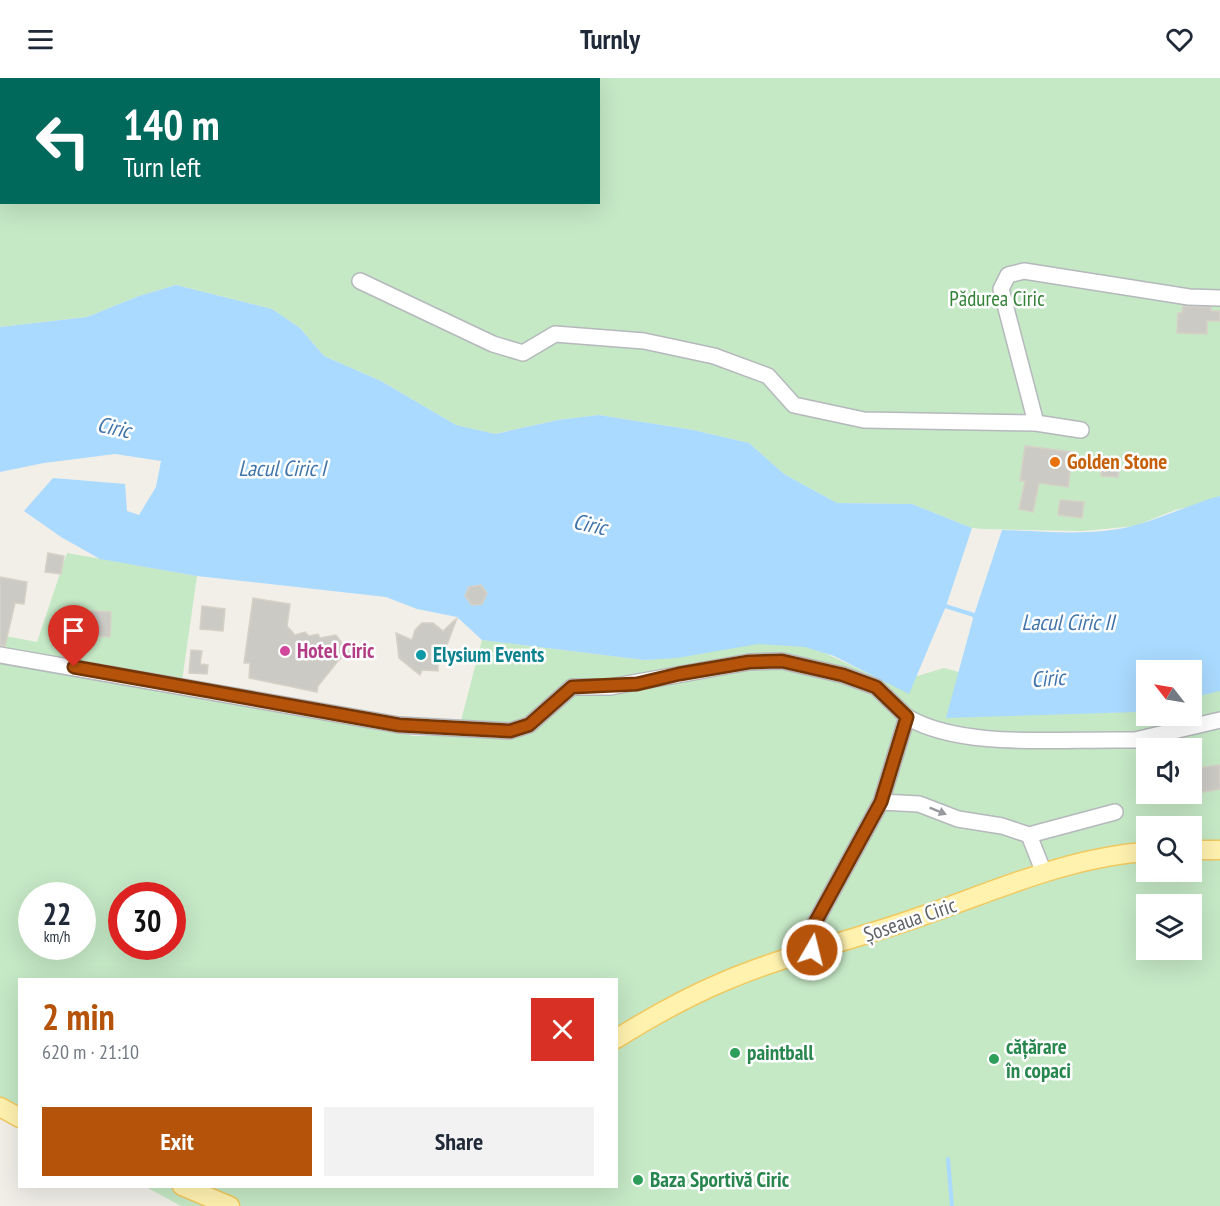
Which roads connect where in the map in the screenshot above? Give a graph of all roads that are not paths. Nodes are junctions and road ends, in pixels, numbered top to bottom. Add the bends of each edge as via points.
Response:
1 (360, 281) dead end
2 (1220, 298) edge
3 (1036, 423) junction
4 (1081, 430) dead end
5 (0, 655) edge
6 (907, 717) junction
7 (1220, 720) edge
8 (881, 802) junction
9 (1115, 812) dead end
10 (1029, 835) junction
11 (1202, 850) edge
12 (1220, 850) edge
13 (1136, 853) edge
14 (1044, 873) junction
15 (812, 950) junction
16 (618, 1038) edge
17 (0, 1107) edge
18 (18, 1117) edge
19 (189, 1188) edge
20 (226, 1198) edge

1 - 3 street via 493,344 523,353 555,334 644,341 714,356 768,375 794,405 864,420
2 - 3 street via 1190,297 1024,271 1008,275 1001,289
3 - 4 street
5 - 6 street via 399,725 510,731 529,725 572,687 637,684 737,664 782,661 876,687
6 - 7 street via 923,726 976,738 1121,740
6 - 8 street
8 -> 10 street via 919,804 958,819
8 - 15 street via 810,932
9 - 10 street
10 - 14 street
11 - 12 main road
13 - 14 main road, Șoseaua Ciric
14 - 15 main road, Șoseaua Ciric
15 - 16 main road, Șoseaua Ciric via 725,981
17 - 18 main road
19 - 20 main road

